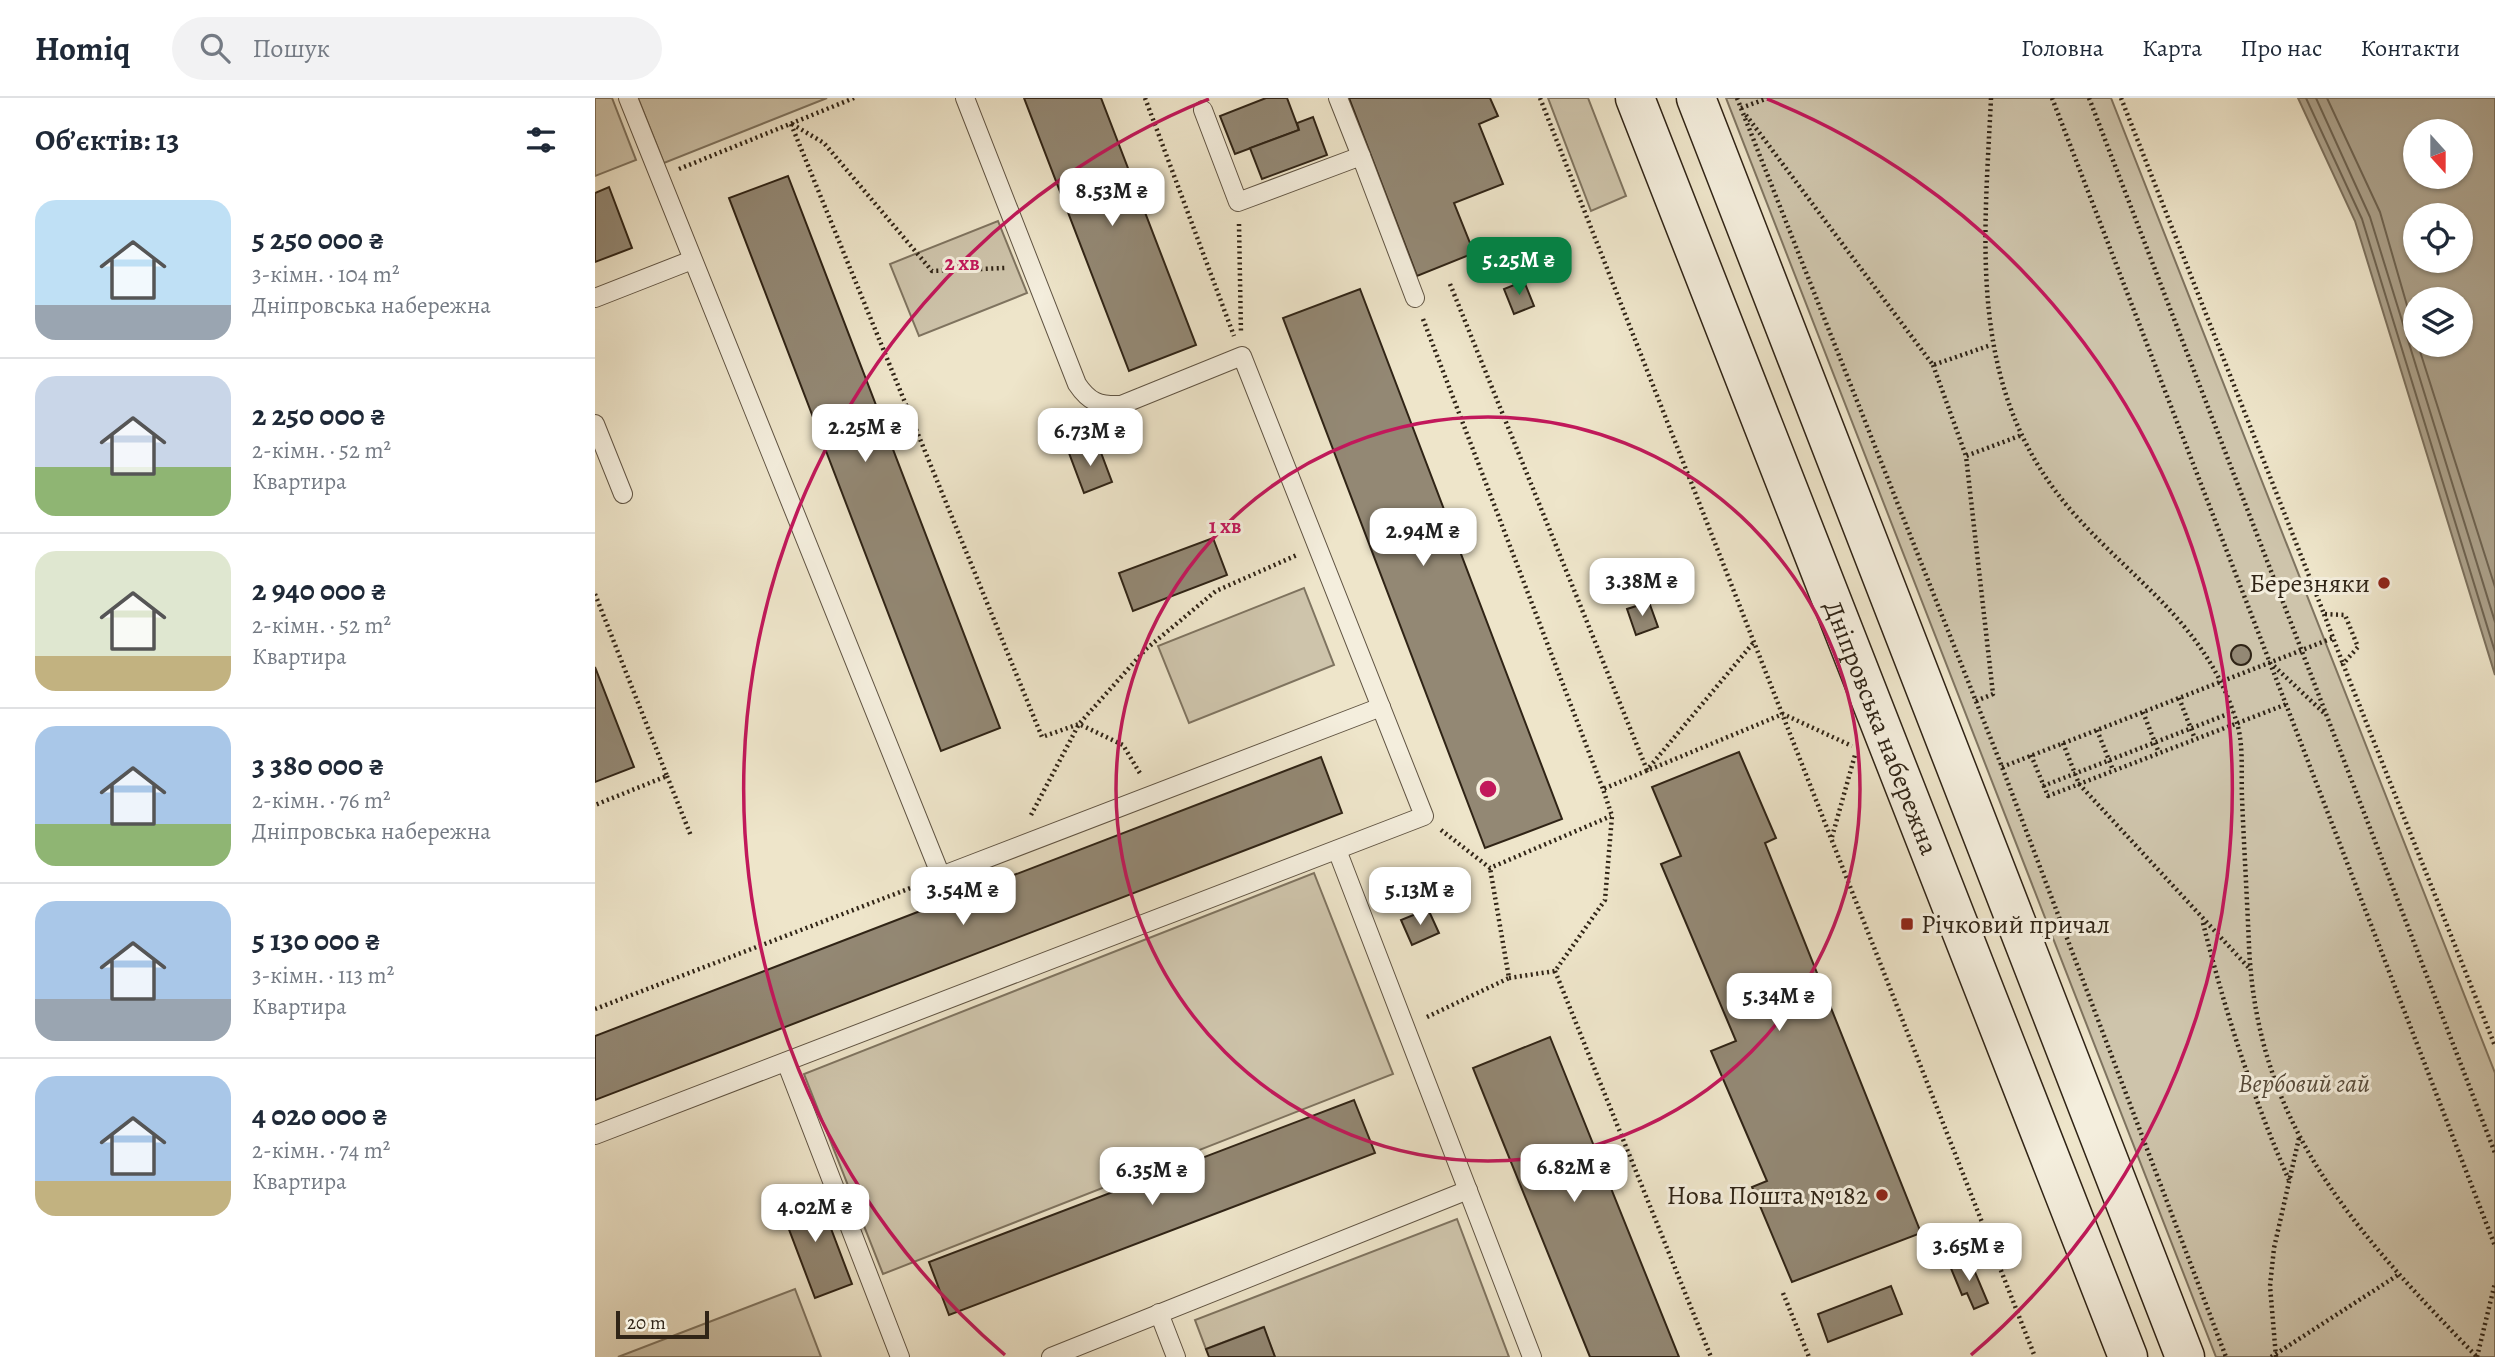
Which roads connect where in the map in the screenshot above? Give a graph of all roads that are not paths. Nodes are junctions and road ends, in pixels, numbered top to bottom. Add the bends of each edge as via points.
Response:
1 (628, 98) edge
2 (965, 98) edge
3 (1338, 98) edge
4 (1636, 98) edge
5 (1696, 98) edge
6 (1203, 110) dead end
7 (1361, 156) junction
8 (692, 260) junction
9 (595, 298) edge
10 (1415, 298) road end
11 (595, 424) edge
12 (623, 494) dead end
13 (1381, 707) junction
14 (1337, 850) junction
15 (786, 1062) junction
16 (595, 1135) edge
17 (1468, 1190) junction
18 (1159, 1313) junction
19 (901, 1357) edge
20 (1051, 1357) edge
21 (1176, 1357) edge
22 (1532, 1357) edge
23 (2128, 1357) edge
24 (2185, 1357) edge

1 - 8 lane
2 - 13 lane via 1077,384 1087,399 1103,406 1121,405 1242,356
3 - 7 lane
4 - 23 main road, Дніпровська набережна
5 - 24 main road, Дніпровська набережна
6 - 7 lane via 1238,202
7 - 10 lane
8 - 9 lane
8 - 13 lane via 941,876
11 - 12 lane
13 - 14 lane via 1424,816
14 - 15 lane
14 - 17 lane
15 - 16 lane
15 - 19 lane
17 - 18 lane
17 - 22 lane
18 - 20 lane
18 - 21 lane

